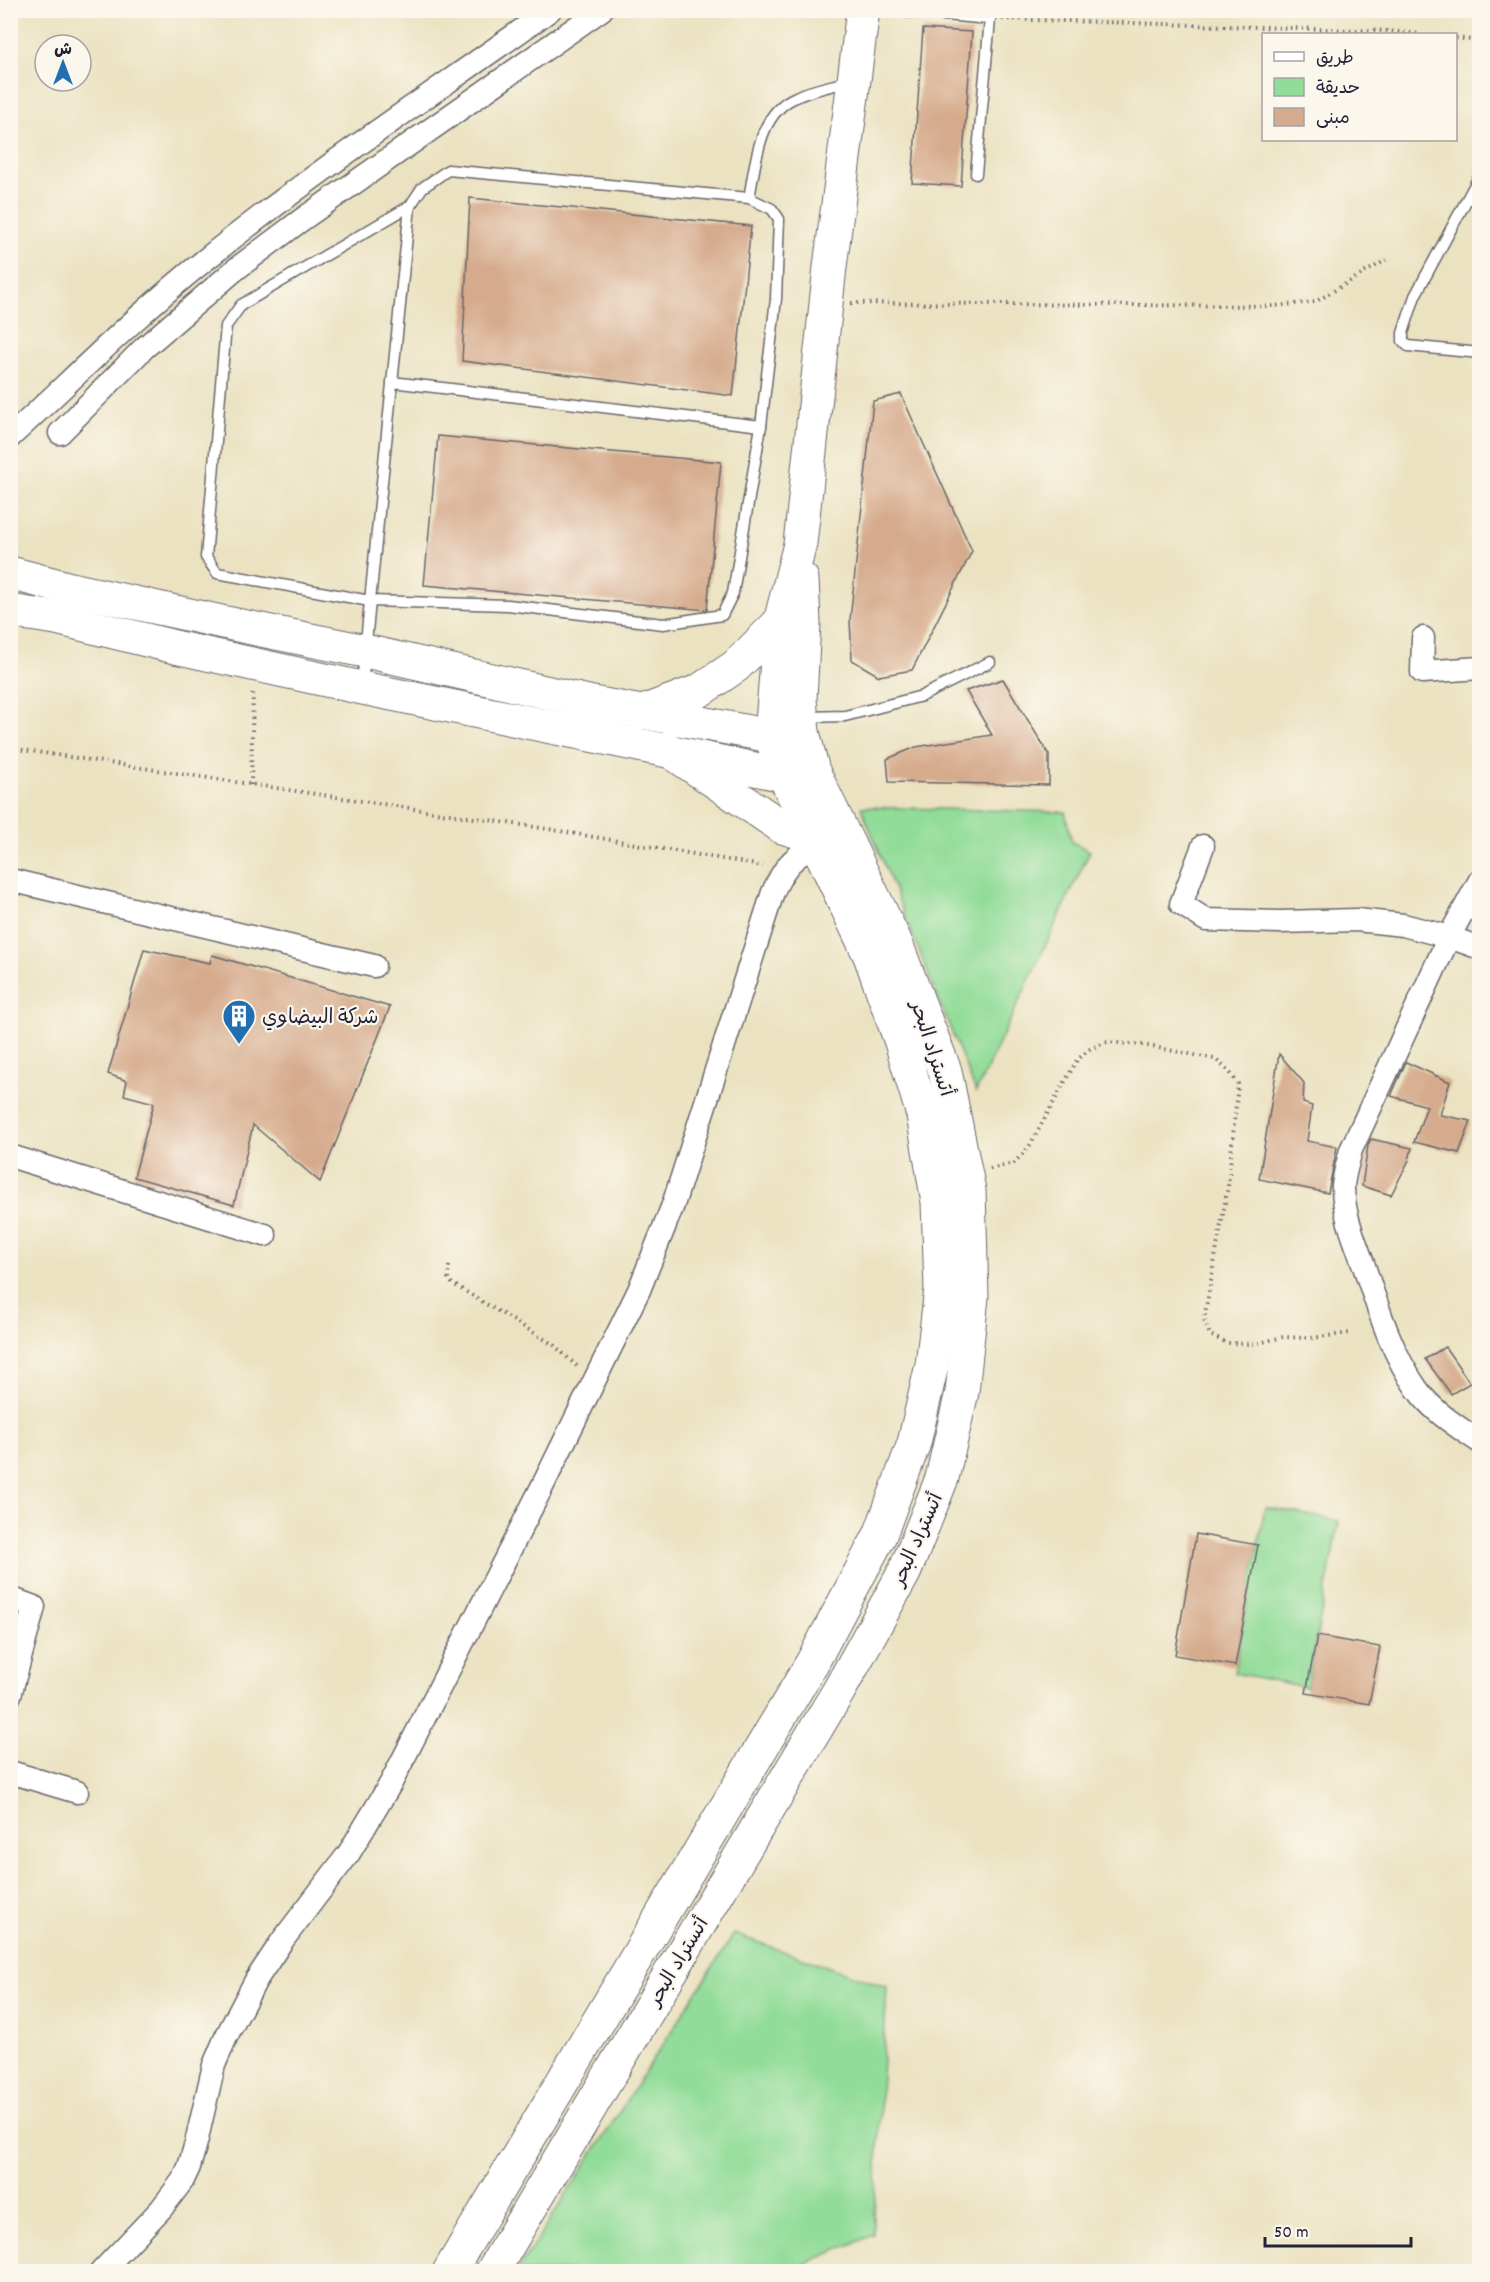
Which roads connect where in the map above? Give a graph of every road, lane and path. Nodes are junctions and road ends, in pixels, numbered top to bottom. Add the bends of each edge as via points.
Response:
1 (550, 10) edge
2 (601, 10) edge
3 (863, 10) edge
4 (888, 10) edge
5 (991, 15) edge
6 (1410, 33) edge
7 (1457, 38) edge
8 (1479, 41) edge
9 (854, 80) junction
10 (976, 174) dead end
11 (1479, 175) edge
12 (749, 198) junction
13 (410, 206) junction
14 (1386, 260) dead end
15 (826, 303) junction
16 (1479, 353) edge
17 (392, 382) junction
18 (761, 426) junction
19 (60, 433) dead end
20 (10, 437) edge
21 (800, 544) junction
22 (10, 573) edge
23 (370, 601) junction
24 (10, 611) edge
25 (780, 622) junction
26 (1424, 638) dead end
27 (365, 651) junction
28 (990, 663) dead end
29 (254, 665) junction
30 (1479, 668) edge
31 (362, 688) junction
32 (640, 713) junction
33 (803, 724) junction
34 (771, 736) junction
35 (10, 748) edge
36 (667, 749) junction
37 (798, 773) junction
38 (251, 785) junction
39 (813, 840) junction
40 (1203, 846) dead end
41 (783, 870) junction
42 (10, 880) edge
43 (1479, 880) edge
44 (1449, 937) junction
45 (1479, 948) edge
46 (374, 966) dead end
47 (10, 1156) edge
48 (965, 1170) junction
49 (265, 1235) dead end
50 (449, 1266) dead end
51 (1350, 1333) dead end
52 (593, 1383) junction
53 (1479, 1442) edge
54 (10, 1598) edge
55 (10, 1695) edge
56 (10, 1772) edge
57 (77, 1792) dead end
58 (101, 2271) edge
59 (449, 2271) edge
60 (492, 2271) edge

1 - 20 street via 276,204 203,261
2 - 19 street via 244,263 144,348
3 - 9 main road
4 - 5 lane
5 - 6 path
5 - 10 lane
7 - 8 path
9 - 12 lane via 795,97 774,112 760,142
9 - 15 main road
11 - 16 lane via 1415,296 1403,333 1408,346
12 - 13 lane via 448,170 422,189
12 - 18 lane via 772,209 779,219 776,299
13 - 17 lane
13 - 23 lane via 241,305 226,326 206,557 218,573
14 - 15 path via 1315,302 1274,306
15 - 21 main road
17 - 18 lane
17 - 23 lane
18 - 23 lane via 733,593 722,615 663,624 508,605
21 - 25 main road
21 - 33 main road, أتستراد البحر
22 - 27 main road
23 - 27 lane
24 - 29 main road via 56,618
25 - 32 main road via 736,666 699,691
25 - 34 main road
26 - 30 street via 1422,672
27 - 31 lane
27 - 32 main road
28 - 33 lane via 922,696
29 - 31 main road
29 - 38 path
31 - 36 main road
32 - 34 main road
33 - 34 main road
33 - 37 main road, أتستراد البحر
34 - 37 main road
35 - 38 path
36 - 37 main road
36 - 39 main road via 782,827
37 - 39 main road, أتستراد البحر
37 - 48 main road, أتستراد البحر via 895,941 945,1071
38 - 41 path via 548,829
39 - 41 street
39 - 59 main road, أتستراد البحر via 870,956 901,1042 922,1115 938,1202 941,1289 932,1365 914,1443 880,1535 812,1663
40 - 44 street via 1181,904 1206,920 1357,920 1403,925
41 - 52 street via 674,1205 639,1290
42 - 46 street
43 - 44 street
44 - 45 street
44 - 53 street via 1351,1150 1343,1187 1358,1249 1382,1319 1405,1368 1431,1406
47 - 49 street
48 - 51 path via 1014,1163 1029,1146 1077,1060 1090,1049 1107,1042 1215,1059 1238,1084 1228,1186 1204,1319 1210,1335 1227,1343 1255,1344 1283,1337
48 - 60 main road, أتستراد البحر via 972,1297 962,1392 942,1478 905,1571 841,1687
50 - 52 path via 448,1280 554,1345
52 - 58 street via 391,1784 348,1853 256,1980 226,2037 214,2065 183,2180 161,2209
54 - 55 street via 34,1607
56 - 57 street

